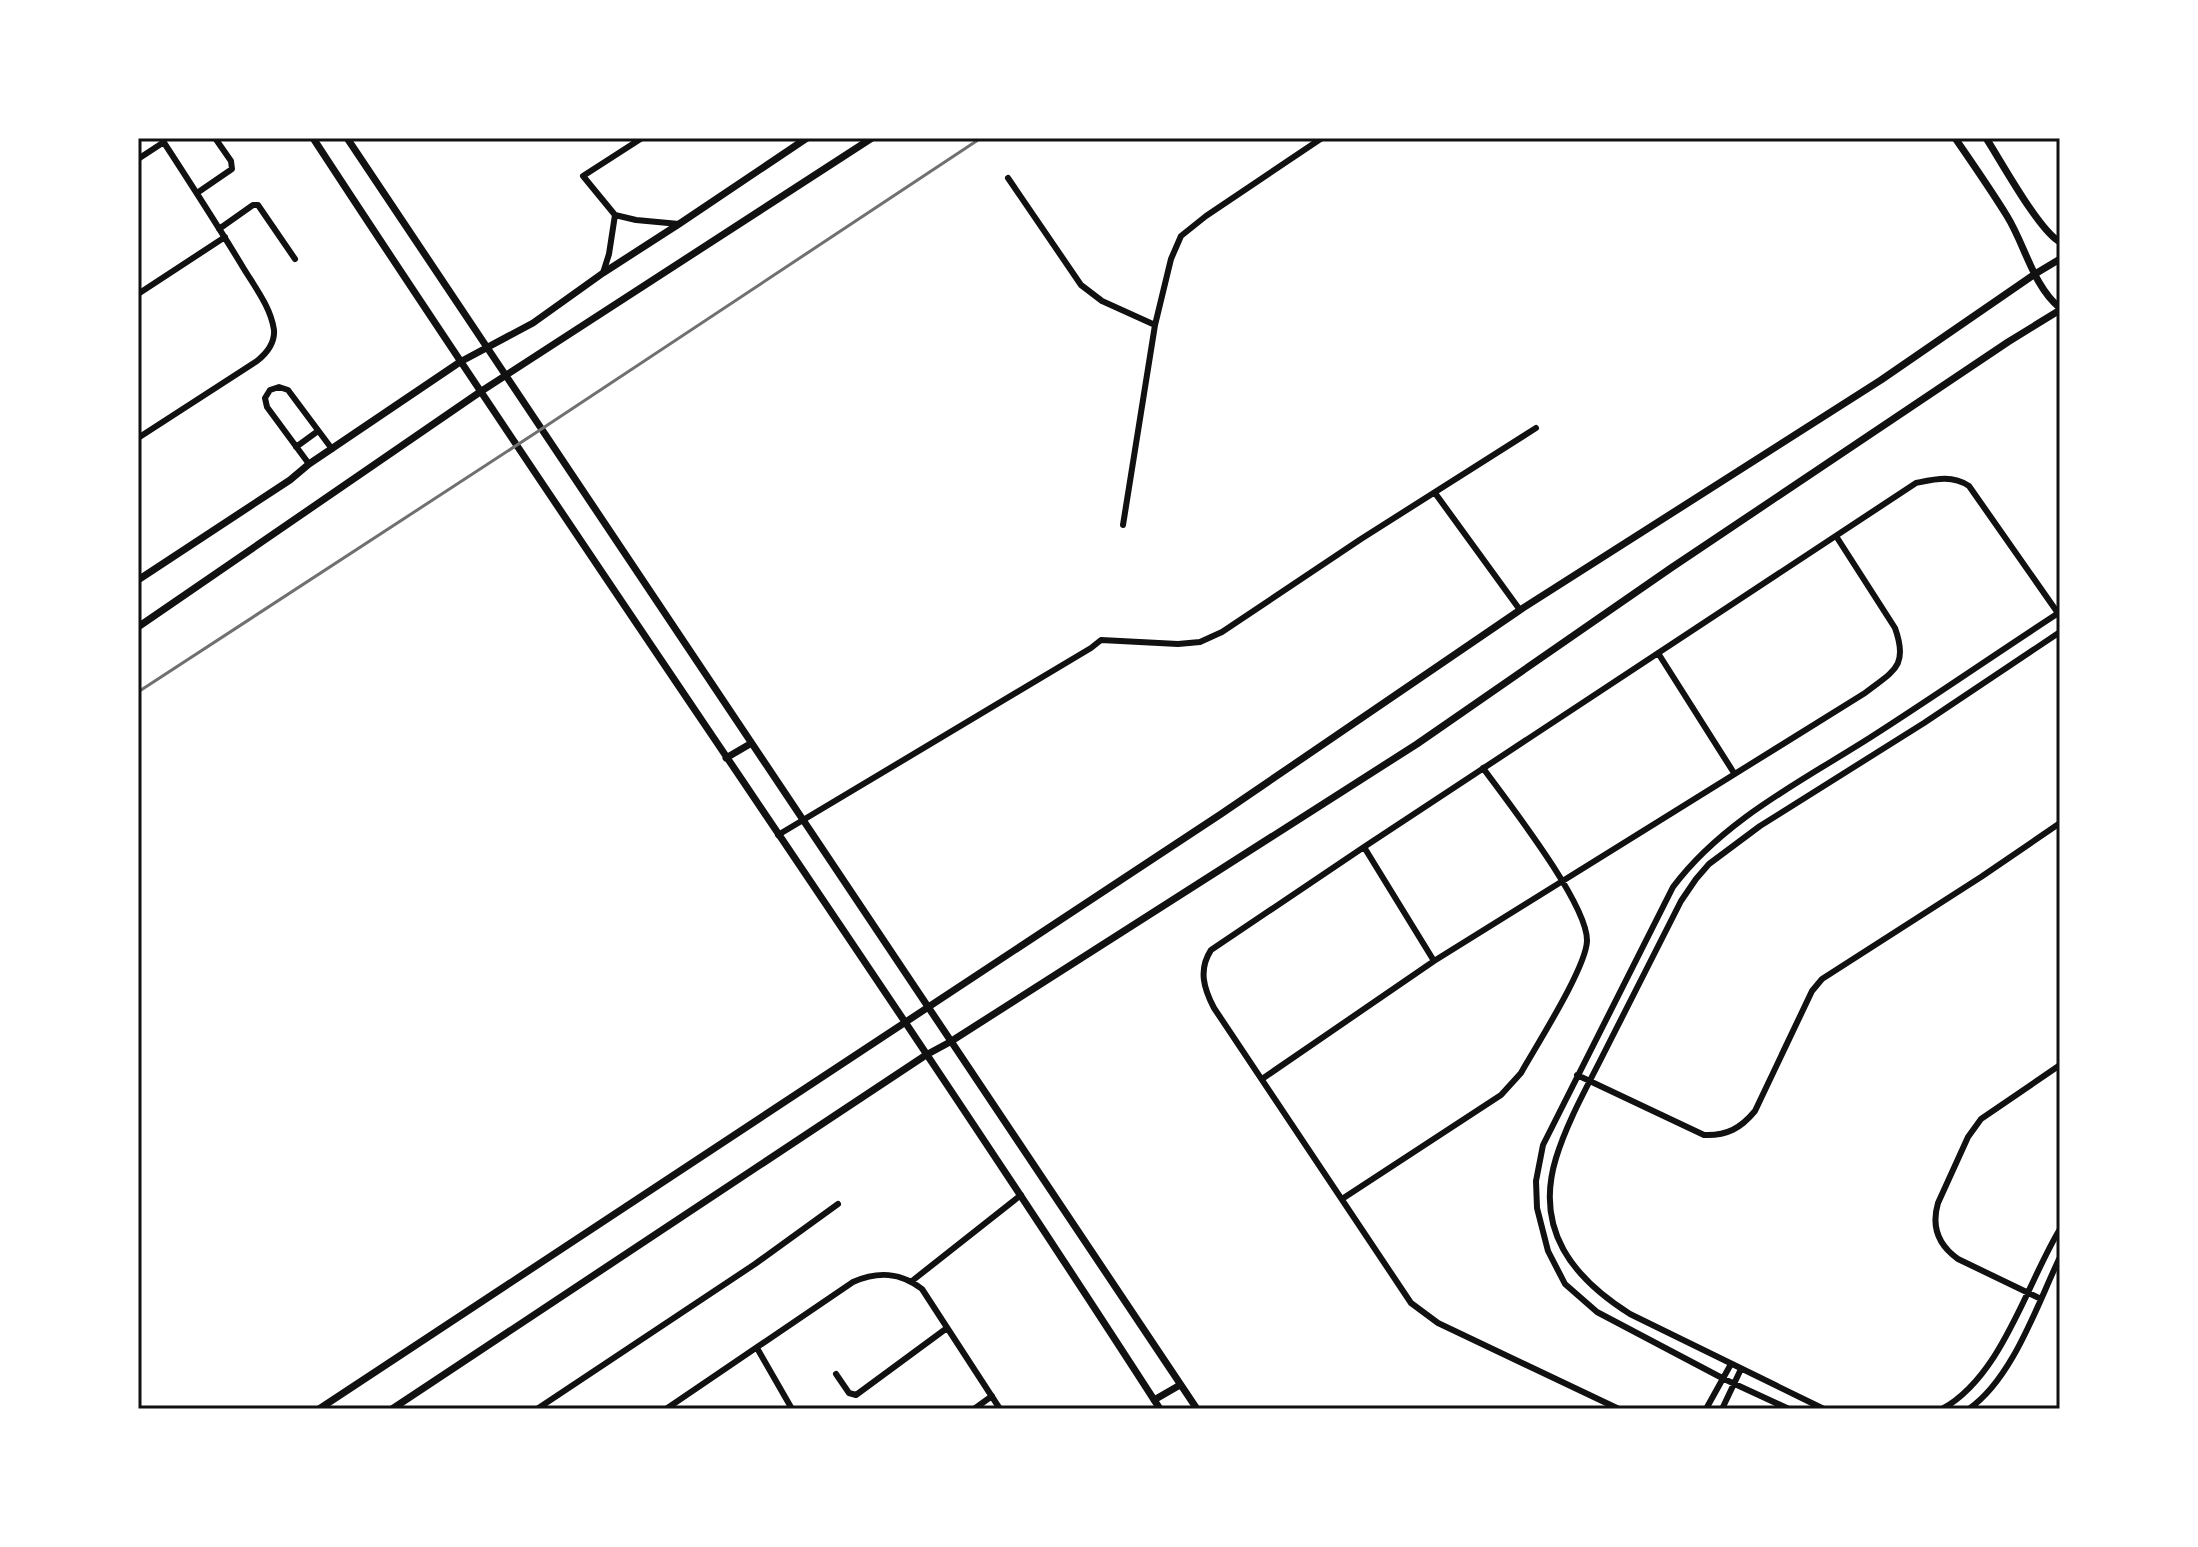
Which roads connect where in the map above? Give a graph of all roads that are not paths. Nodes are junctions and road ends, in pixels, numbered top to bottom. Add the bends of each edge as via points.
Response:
1 (215, 138) edge
2 (313, 138) edge
3 (347, 138) edge
4 (642, 138) edge
5 (807, 138) edge
6 (872, 138) edge
7 (1322, 138) edge
8 (1955, 138) edge
9 (1986, 138) edge
10 (162, 140) edge
11 (138, 159) edge
12 (1008, 178) dead end
13 (197, 193) junction
14 (615, 215) junction
15 (679, 224) junction
16 (219, 229) junction
17 (225, 237) junction
18 (2060, 242) edge
19 (295, 259) dead end
20 (2060, 259) edge
21 (603, 273) junction
22 (2035, 274) junction
23 (138, 294) edge
24 (2060, 309) edge
25 (1155, 325) junction
26 (485, 347) junction
27 (460, 362) junction
28 (504, 376) junction
29 (480, 392) junction
30 (1536, 428) dead end
31 (318, 431) junction
32 (138, 438) edge
33 (296, 447) junction
34 (332, 449) junction
35 (309, 464) junction
36 (1435, 493) junction
37 (1123, 525) dead end
38 (1836, 536) junction
39 (138, 580) edge
40 (1520, 610) junction
41 (2059, 614) edge
42 (138, 627) edge
43 (2060, 632) edge
44 (1658, 653) junction
45 (750, 744) junction
46 (726, 758) junction
47 (1483, 768) junction
48 (1734, 773) junction
49 (803, 820) junction
50 (2060, 823) edge
51 (778, 835) junction
52 (1364, 847) junction
53 (1563, 882) junction
54 (1434, 961) junction
55 (926, 1007) junction
56 (903, 1022) junction
57 (950, 1042) junction
58 (926, 1055) junction
59 (2060, 1065) edge
60 (1577, 1075) junction
61 (1262, 1079) junction
62 (1591, 1081) junction
63 (1021, 1195) junction
64 (1342, 1199) junction
65 (838, 1204) dead end
66 (2060, 1229) edge
67 (2060, 1257) edge
68 (912, 1281) junction
69 (2027, 1292) junction
70 (2041, 1299) junction
71 (947, 1328) junction
72 (757, 1348) junction
73 (1731, 1364) junction
74 (1741, 1369) junction
75 (836, 1374) dead end
76 (1724, 1379) junction
77 (1734, 1384) junction
78 (1180, 1385) junction
79 (992, 1396) junction
80 (1154, 1400) junction
81 (319, 1409) edge
82 (392, 1409) edge
83 (537, 1409) edge
84 (666, 1409) edge
85 (792, 1409) edge
86 (974, 1409) edge
87 (1000, 1409) edge
88 (1160, 1409) edge
89 (1197, 1409) edge
90 (1619, 1409) edge
91 (1706, 1409) edge
92 (1722, 1409) edge
93 (1789, 1409) edge
94 (1824, 1409) edge
95 (1942, 1409) edge
96 (1969, 1409) edge

1 - 13 street via 232,169
2 - 27 street
3 - 26 street
4 - 14 street via 583,176
5 - 15 street
6 - 28 street
7 - 25 street via 1181,236
8 - 22 street via 2008,218
9 - 18 street
10 - 11 street
10 - 13 street
12 - 25 street via 1081,285 1102,301
13 - 16 street
14 - 15 street
14 - 21 street
15 - 21 street
16 - 17 street
16 - 19 street via 258,205
17 - 23 street
17 - 32 street via 268,312 272,342 267,353
20 - 22 street
21 - 26 street via 533,323
22 - 24 street
22 - 40 street via 1881,380
24 - 57 street via 1417,744
25 - 37 street
26 - 27 street
26 - 28 street
27 - 29 street
27 - 34 street
28 - 29 street
28 - 45 street
29 - 42 street
29 - 46 street
30 - 36 street
31 - 33 street
31 - 33 street via 288,390 270,390 267,407
31 - 34 street
33 - 35 street
34 - 35 street
35 - 39 street
36 - 40 street
36 - 49 street via 1222,632 1178,644 1101,640
38 - 41 street via 1916,483 1960,480
38 - 44 street
38 - 48 street via 1895,628 1901,660 1865,693
40 - 55 street
41 - 60 street via 1746,816 1700,854 1673,887
43 - 62 street via 1709,864 1681,901
44 - 47 street
44 - 48 street
45 - 46 street
45 - 49 street
46 - 51 street
47 - 52 street
47 - 53 street
48 - 53 street
49 - 51 street
49 - 55 street
50 - 62 street via 1822,979 1755,1111 1733,1131 1704,1135
51 - 56 street
52 - 54 street
52 - 61 street via 1205,958 1204,990
53 - 54 street
53 - 64 street via 1585,927 1584,955 1521,1073 1501,1095
54 - 61 street
55 - 56 street
55 - 57 street
56 - 58 street
56 - 81 street
57 - 58 street
57 - 78 street
58 - 63 street
58 - 82 street
59 - 69 street via 1973,1127 1934,1216 1939,1241 1947,1251
60 - 62 street
60 - 76 street via 1543,1145 1536,1181 1542,1232 1555,1266 1565,1284 1597,1312
61 - 64 street
62 - 73 street via 1552,1178 1550,1199 1563,1251 1574,1269 1611,1302
63 - 68 street
63 - 80 street
64 - 90 street via 1401,1290 1423,1313
65 - 83 street
66 - 69 street
67 - 70 street
68 - 71 street
68 - 72 street via 883,1274 853,1282
69 - 70 street
69 - 95 street via 1980,1377
70 - 96 street via 2005,1371
71 - 75 street via 856,1395
71 - 79 street
72 - 84 street
72 - 85 street
73 - 74 street
73 - 76 street
74 - 77 street
74 - 94 street
76 - 77 street
76 - 91 street
77 - 92 street
77 - 93 street
78 - 80 street
78 - 89 street
79 - 86 street
79 - 87 street
80 - 88 street

